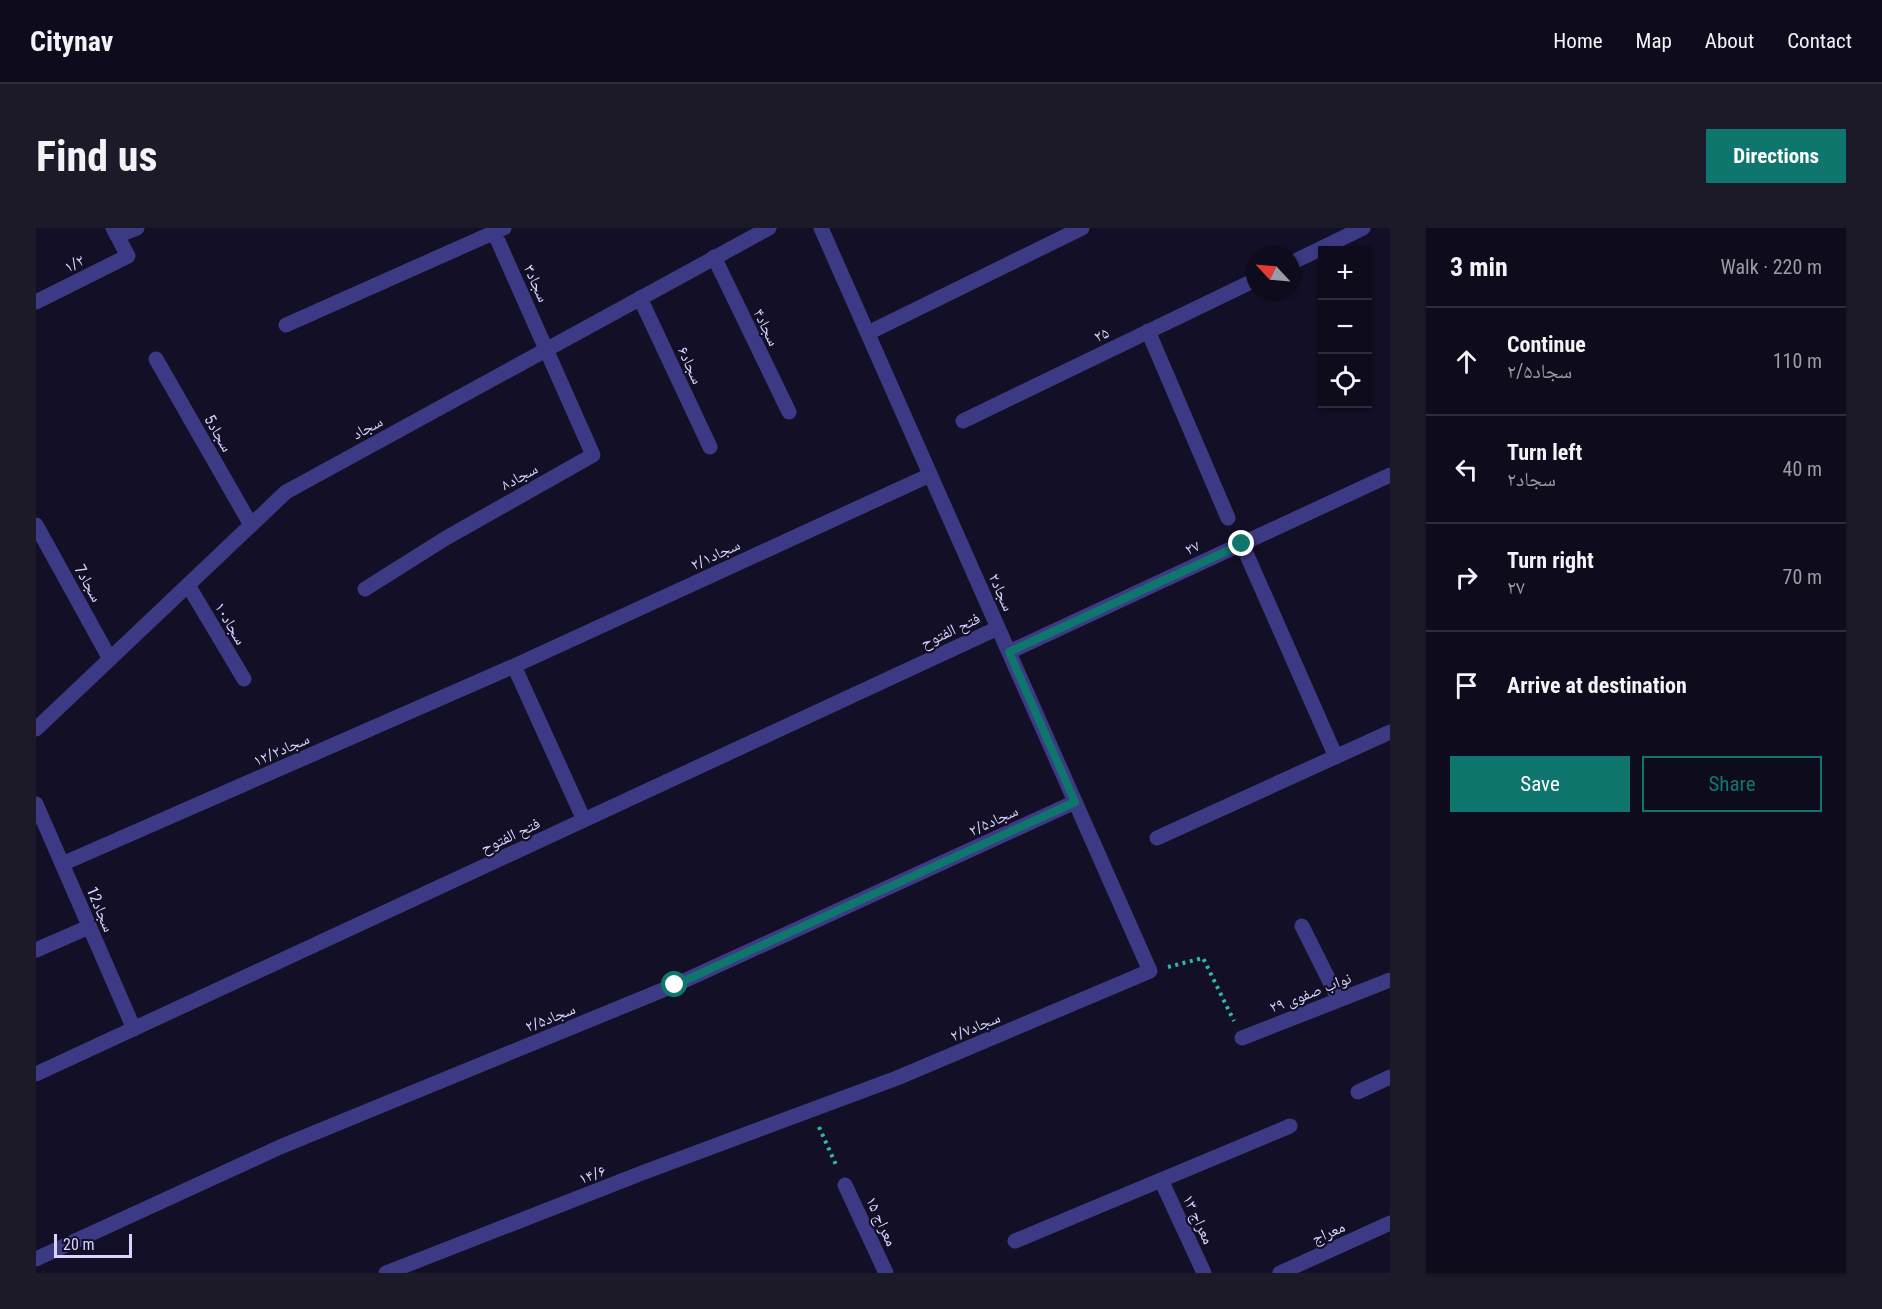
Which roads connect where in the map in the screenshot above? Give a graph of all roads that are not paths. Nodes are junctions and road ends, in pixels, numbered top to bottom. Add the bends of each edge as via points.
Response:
1 (137, 228) edge
2 (769, 228) edge
3 (821, 228) edge
4 (1082, 228) edge
5 (1363, 228) edge
6 (499, 230) edge
7 (115, 232) edge
8 (714, 257) junction
9 (1300, 258) edge
10 (1246, 284) edge
11 (640, 298) junction
12 (36, 303) edge
13 (286, 325) dead end
14 (1148, 331) junction
15 (868, 333) junction
16 (546, 349) junction
17 (156, 359) dead end
18 (789, 412) dead end
19 (963, 421) dead end
20 (711, 447) dead end
21 (930, 475) junction
22 (1390, 475) edge
23 (1228, 518) dead end
24 (36, 525) edge
25 (251, 525) junction
26 (1242, 544) junction
27 (188, 585) junction
28 (364, 590) dead end
29 (998, 628) junction
30 (1009, 652) junction
31 (110, 659) junction
32 (514, 666) junction
33 (244, 679) dead end
34 (36, 729) edge
35 (1390, 732) edge
36 (1335, 757) junction
37 (1075, 802) junction
38 (36, 804) edge
39 (584, 820) junction
40 (1157, 838) dead end
41 (62, 864) junction
42 (1302, 926) dead end
43 (89, 927) junction
44 (36, 950) edge
45 (1150, 971) joint
46 (1390, 980) edge
47 (1339, 1000) junction
48 (134, 1029) junction
49 (1242, 1038) road end
50 (36, 1074) edge
51 (1390, 1077) edge
52 (1358, 1092) dead end
53 (812, 1110) joint
54 (1290, 1126) dead end
55 (1161, 1180) junction
56 (845, 1185) road end
57 (1390, 1223) edge
58 (1015, 1241) dead end
59 (36, 1259) edge
60 (881, 1272) edge
61 (386, 1273) edge
62 (1204, 1273) edge
63 (1280, 1273) edge

1 - 7 street
2 - 8 street, سجاد
3 - 15 street, ۲سجاد
4 - 15 street
5 - 9 street
6 - 13 street
6 - 16 street, ۳سجاد
7 - 12 street, ۱/۲ via 128,256
8 - 11 street, سجاد
8 - 18 street, ۴سجاد
10 - 14 street, ۲۵
11 - 16 street, سجاد
11 - 20 street, ۶سجاد
14 - 19 street, ۲۵
14 - 23 street
15 - 21 street, ۲سجاد
16 - 25 street, سجاد via 286,492
16 - 28 street, ۸سجاد via 592,455
17 - 25 street, 5سجاد
21 - 29 street, ۲سجاد
21 - 32 street, ۲/۱سجاد
22 - 26 street, ۲۷
24 - 31 street, 7سجاد
25 - 27 street, سجاد
26 - 30 street, ۲۷
26 - 36 street
27 - 31 street, سجاد
27 - 33 street, ۱۰سجاد
29 - 30 street, ۲سجاد
29 - 39 street, فتح الفتوح
30 - 37 street, ۲سجاد
31 - 34 street, سجاد
32 - 39 street
32 - 41 street, ۱۲/۲سجاد
35 - 36 street
36 - 40 street
37 - 45 street, ۲سجاد
37 - 59 street, ۲/۵سجاد via 675,985 280,1147
38 - 41 street, 12سجاد
39 - 48 street, فتح الفتوح
41 - 43 street, 12سجاد
42 - 47 street
43 - 44 street
43 - 48 street, 12سجاد
45 - 53 street, سجاد۲/۷
46 - 47 street, نواب صفوی ۲۹
47 - 49 street, نواب صفوی ۲۹
48 - 50 street, فتح الفتوح
51 - 52 street
53 - 61 street, ۱۴/۶
54 - 55 street
55 - 58 street
55 - 62 street, معراج ۱۳
56 - 60 street, معراج ۱۵
57 - 63 street, معراج

